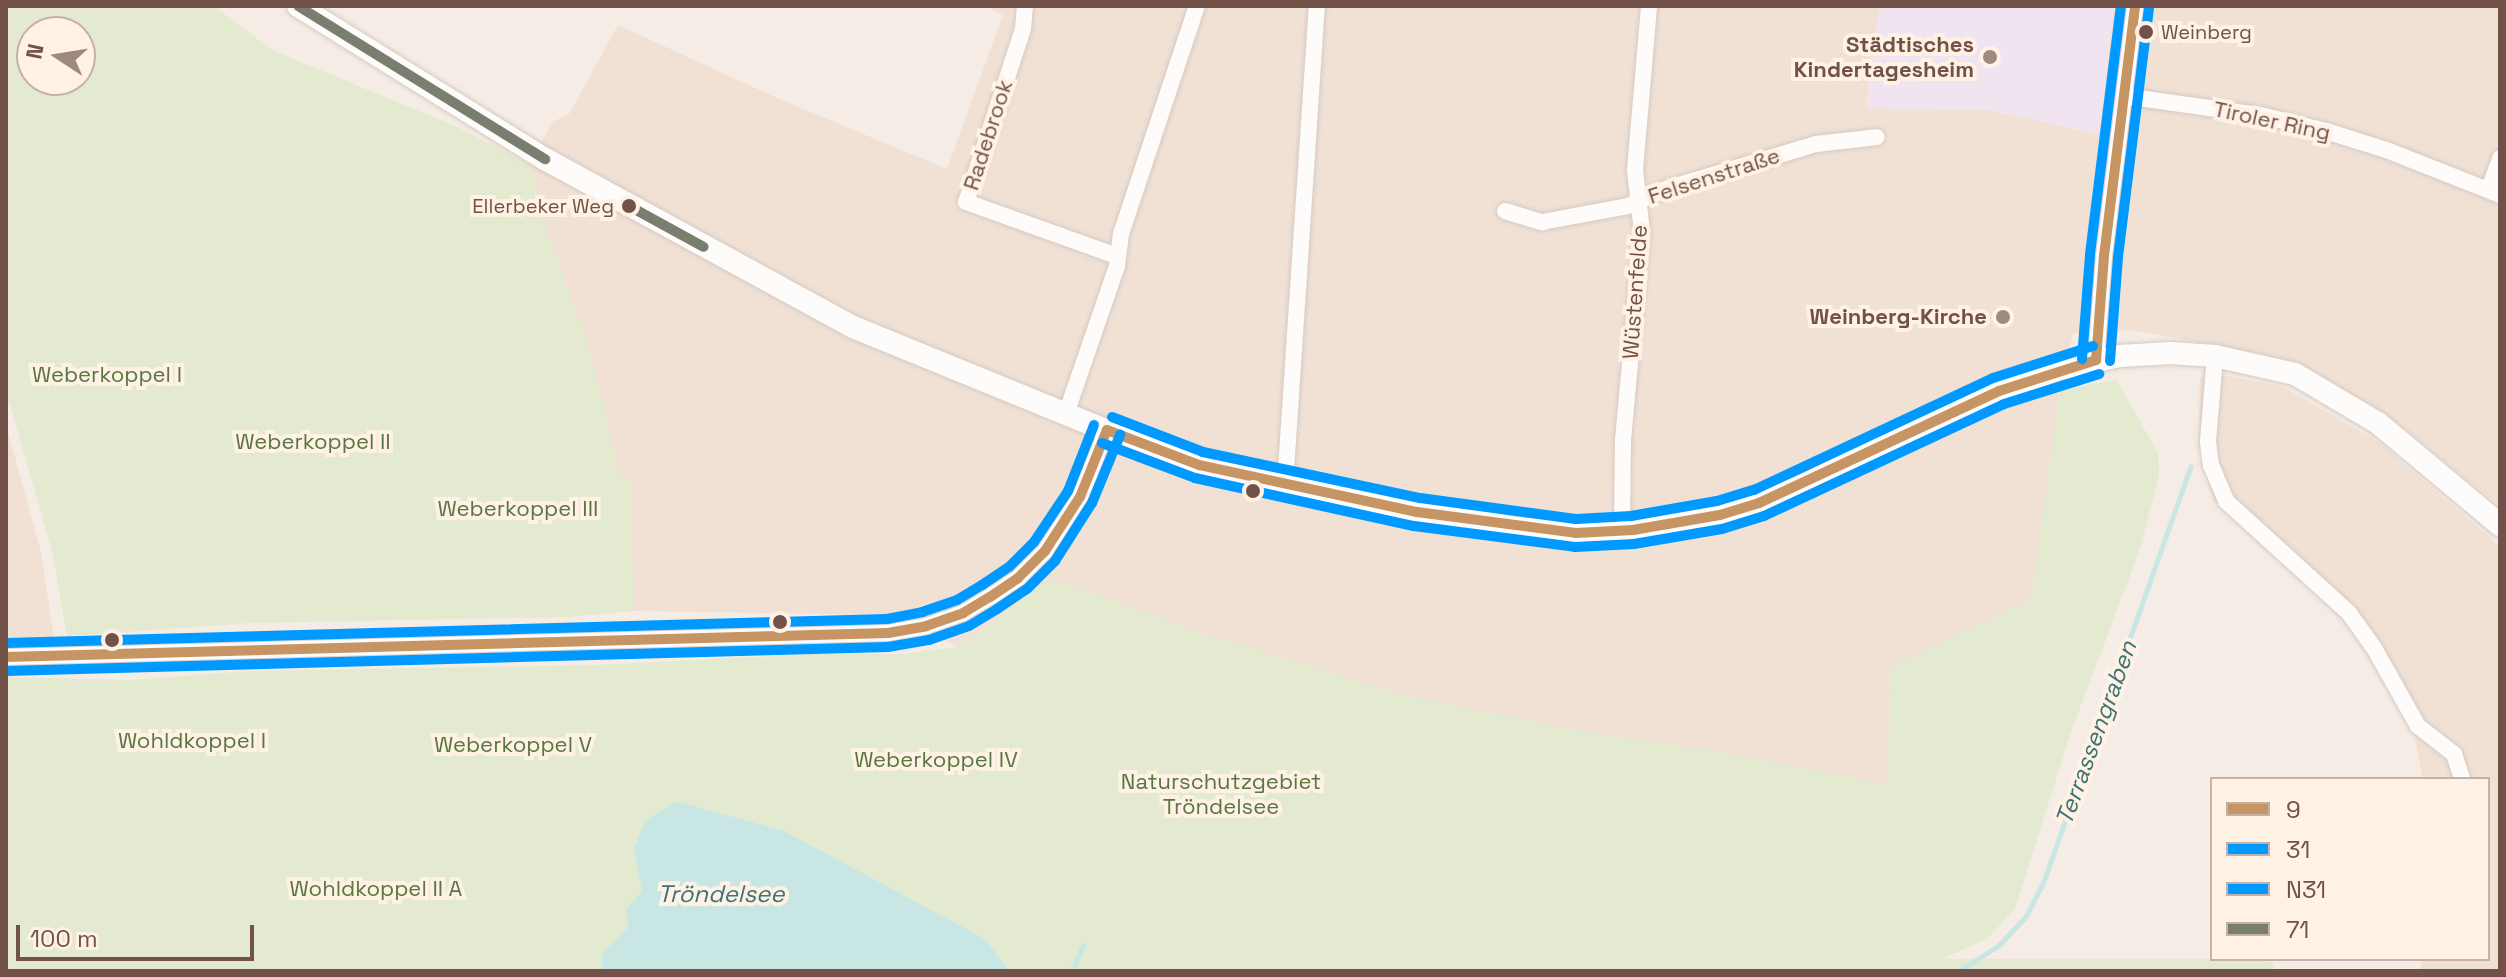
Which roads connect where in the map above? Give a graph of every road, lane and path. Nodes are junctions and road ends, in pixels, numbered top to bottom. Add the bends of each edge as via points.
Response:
1 (298, 6) edge
2 (1025, 6) edge
3 (1197, 6) edge
4 (1317, 6) edge
5 (1649, 6) edge
6 (2135, 6) edge
7 (2124, 96) junction
8 (1877, 137) dead end
9 (2500, 158) edge
10 (2495, 192) edge
11 (1641, 199) junction
12 (1505, 211) dead end
13 (1117, 256) junction
14 (2215, 356) junction
15 (2096, 360) junction
16 (1066, 414) junction
17 (1107, 430) junction
18 (1285, 485) junction
19 (2500, 525) edge
20 (1622, 531) junction
21 (6, 657) edge
22 (2461, 777) edge

1 - 16 street via 545,159 761,279 853,327
2 - 13 street, Radebrook via 1023,29 966,202
3 - 13 street
4 - 18 street
5 - 11 street, Wüstenfelde via 1635,170
6 - 7 street
7 - 10 street, Tiroler Ring via 2260,115 2326,131
7 - 15 street
8 - 11 street, Felsenstraße via 1816,144
9 - 10 street
11 - 12 street, Felsenstraße via 1542,222
11 - 20 street, Wüstenfelde via 1623,440
13 - 16 street
14 - 15 street via 2149,354
14 - 19 street via 2295,374 2378,423
14 - 22 street via 2208,442 2226,501 2349,613 2418,726 2454,754
15 - 20 street via 1999,391 1759,503
16 - 17 street
17 - 18 street via 1199,465
17 - 21 street via 1080,497 1045,551 990,597 926,626 888,633
18 - 20 street via 1517,528

